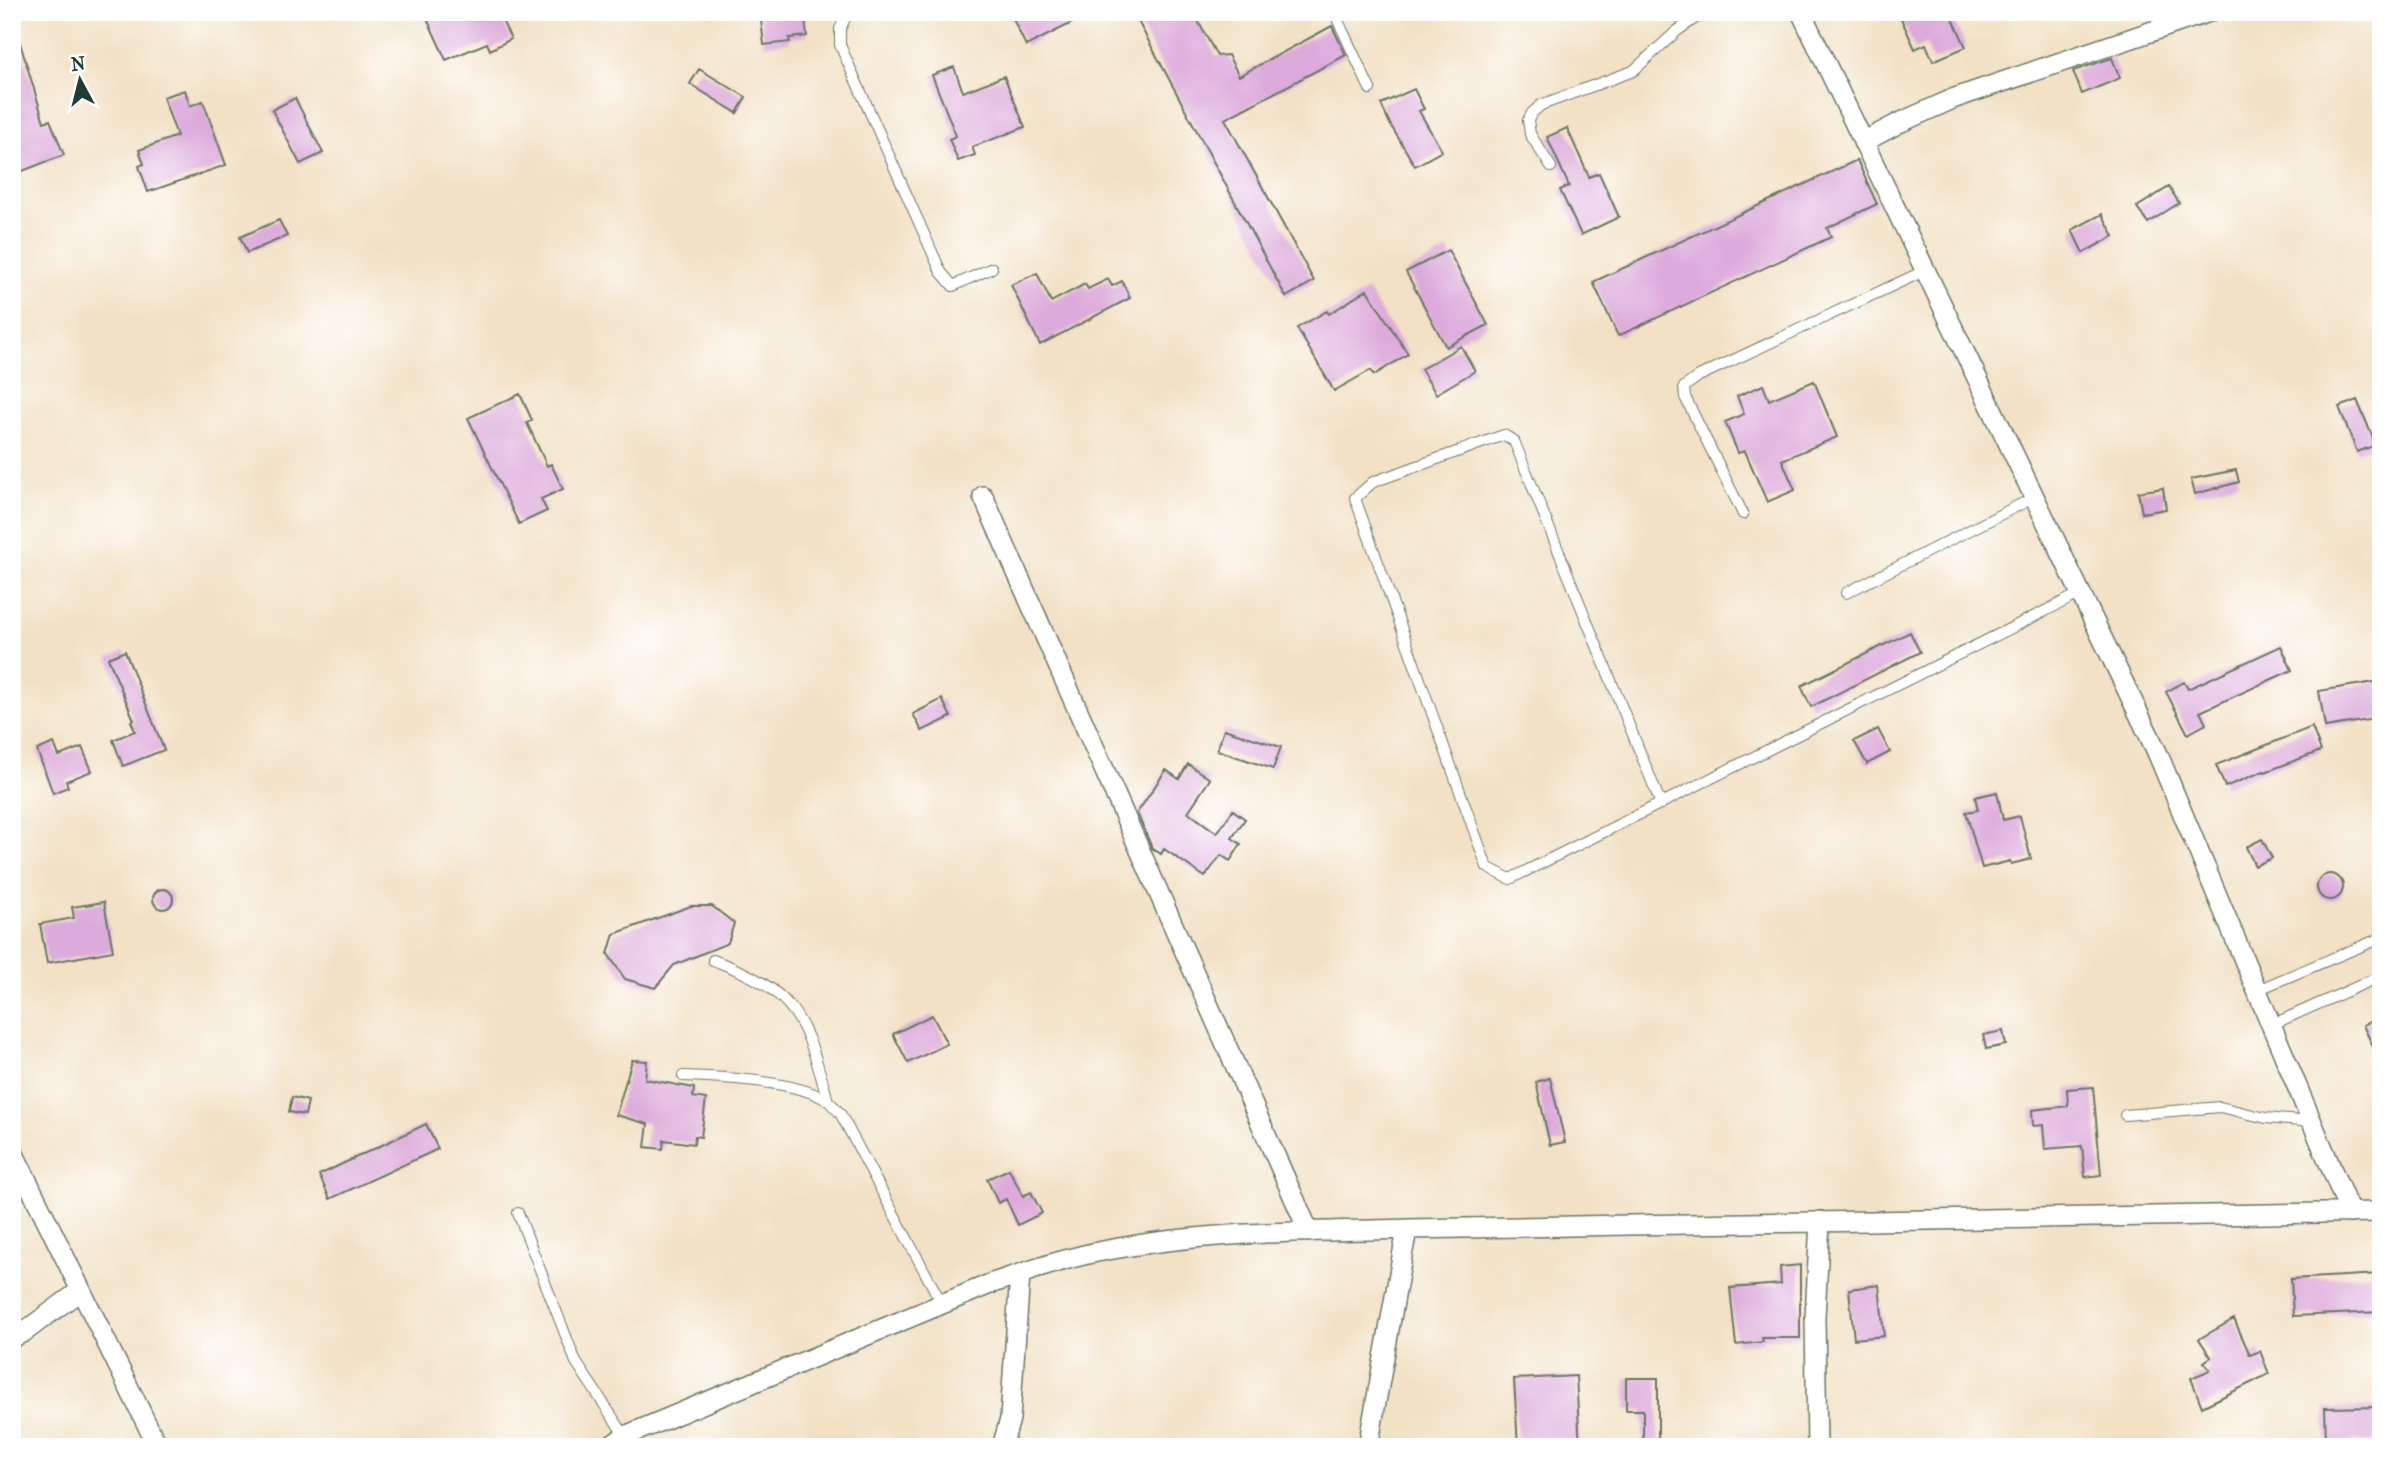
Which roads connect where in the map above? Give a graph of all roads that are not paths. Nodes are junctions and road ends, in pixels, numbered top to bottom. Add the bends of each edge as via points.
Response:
1 (848, 12) edge
2 (1334, 12) edge
3 (1704, 12) edge
4 (1801, 12) edge
5 (2210, 12) edge
6 (1370, 89) dead end
7 (1863, 142) junction
8 (1551, 167) dead end
9 (992, 268) dead end
10 (1924, 271) junction
11 (983, 496) dead end
12 (2035, 498) junction
13 (1743, 514) dead end
14 (1846, 593) dead end
15 (2081, 593) junction
16 (1661, 804) junction
17 (2381, 938) edge
18 (713, 960) dead end
19 (2381, 976) edge
20 (2257, 990) junction
21 (2271, 1025) junction
22 (682, 1076) dead end
23 (828, 1101) junction
24 (2125, 1115) dead end
25 (2312, 1122) junction
26 (12, 1150) edge
27 (2381, 1212) edge
28 (518, 1213) dead end
29 (2350, 1213) junction
30 (1820, 1221) junction
31 (1407, 1229) junction
32 (1309, 1232) junction
33 (1020, 1274) junction
34 (81, 1290) junction
35 (942, 1304) junction
36 (12, 1338) edge
37 (625, 1436) junction
38 (158, 1447) edge
39 (608, 1447) edge
40 (1002, 1447) edge
41 (1368, 1447) edge
42 (1817, 1447) edge

1 - 9 lane via 840,29 840,45 941,272 953,286
2 - 6 lane
3 - 8 lane via 1633,71 1541,105 1532,113 1530,134
4 - 7 street
5 - 7 street via 1955,98
7 - 10 street
10 - 12 street
10 - 13 lane via 1684,387
11 - 32 street
12 - 14 lane
12 - 15 street
15 - 16 lane
15 - 20 street via 2157,752
16 - 16 lane via 1510,879 1487,867 1355,498 1373,482 1504,435 1514,441
17 - 20 lane
18 - 23 lane via 775,989 795,1011 813,1045
19 - 21 lane
20 - 21 street
21 - 25 street
22 - 23 lane via 741,1079 805,1091
23 - 35 lane via 840,1113
24 - 25 lane via 2220,1107
25 - 29 street
26 - 34 street
27 - 29 street
28 - 37 lane via 576,1362
29 - 30 street
30 - 31 street
30 - 42 street via 1815,1317
31 - 32 street
31 - 41 street
32 - 33 street via 1163,1241 1107,1250
33 - 35 street
33 - 40 street via 1010,1419
34 - 36 street
34 - 38 street
35 - 37 street
37 - 39 street

